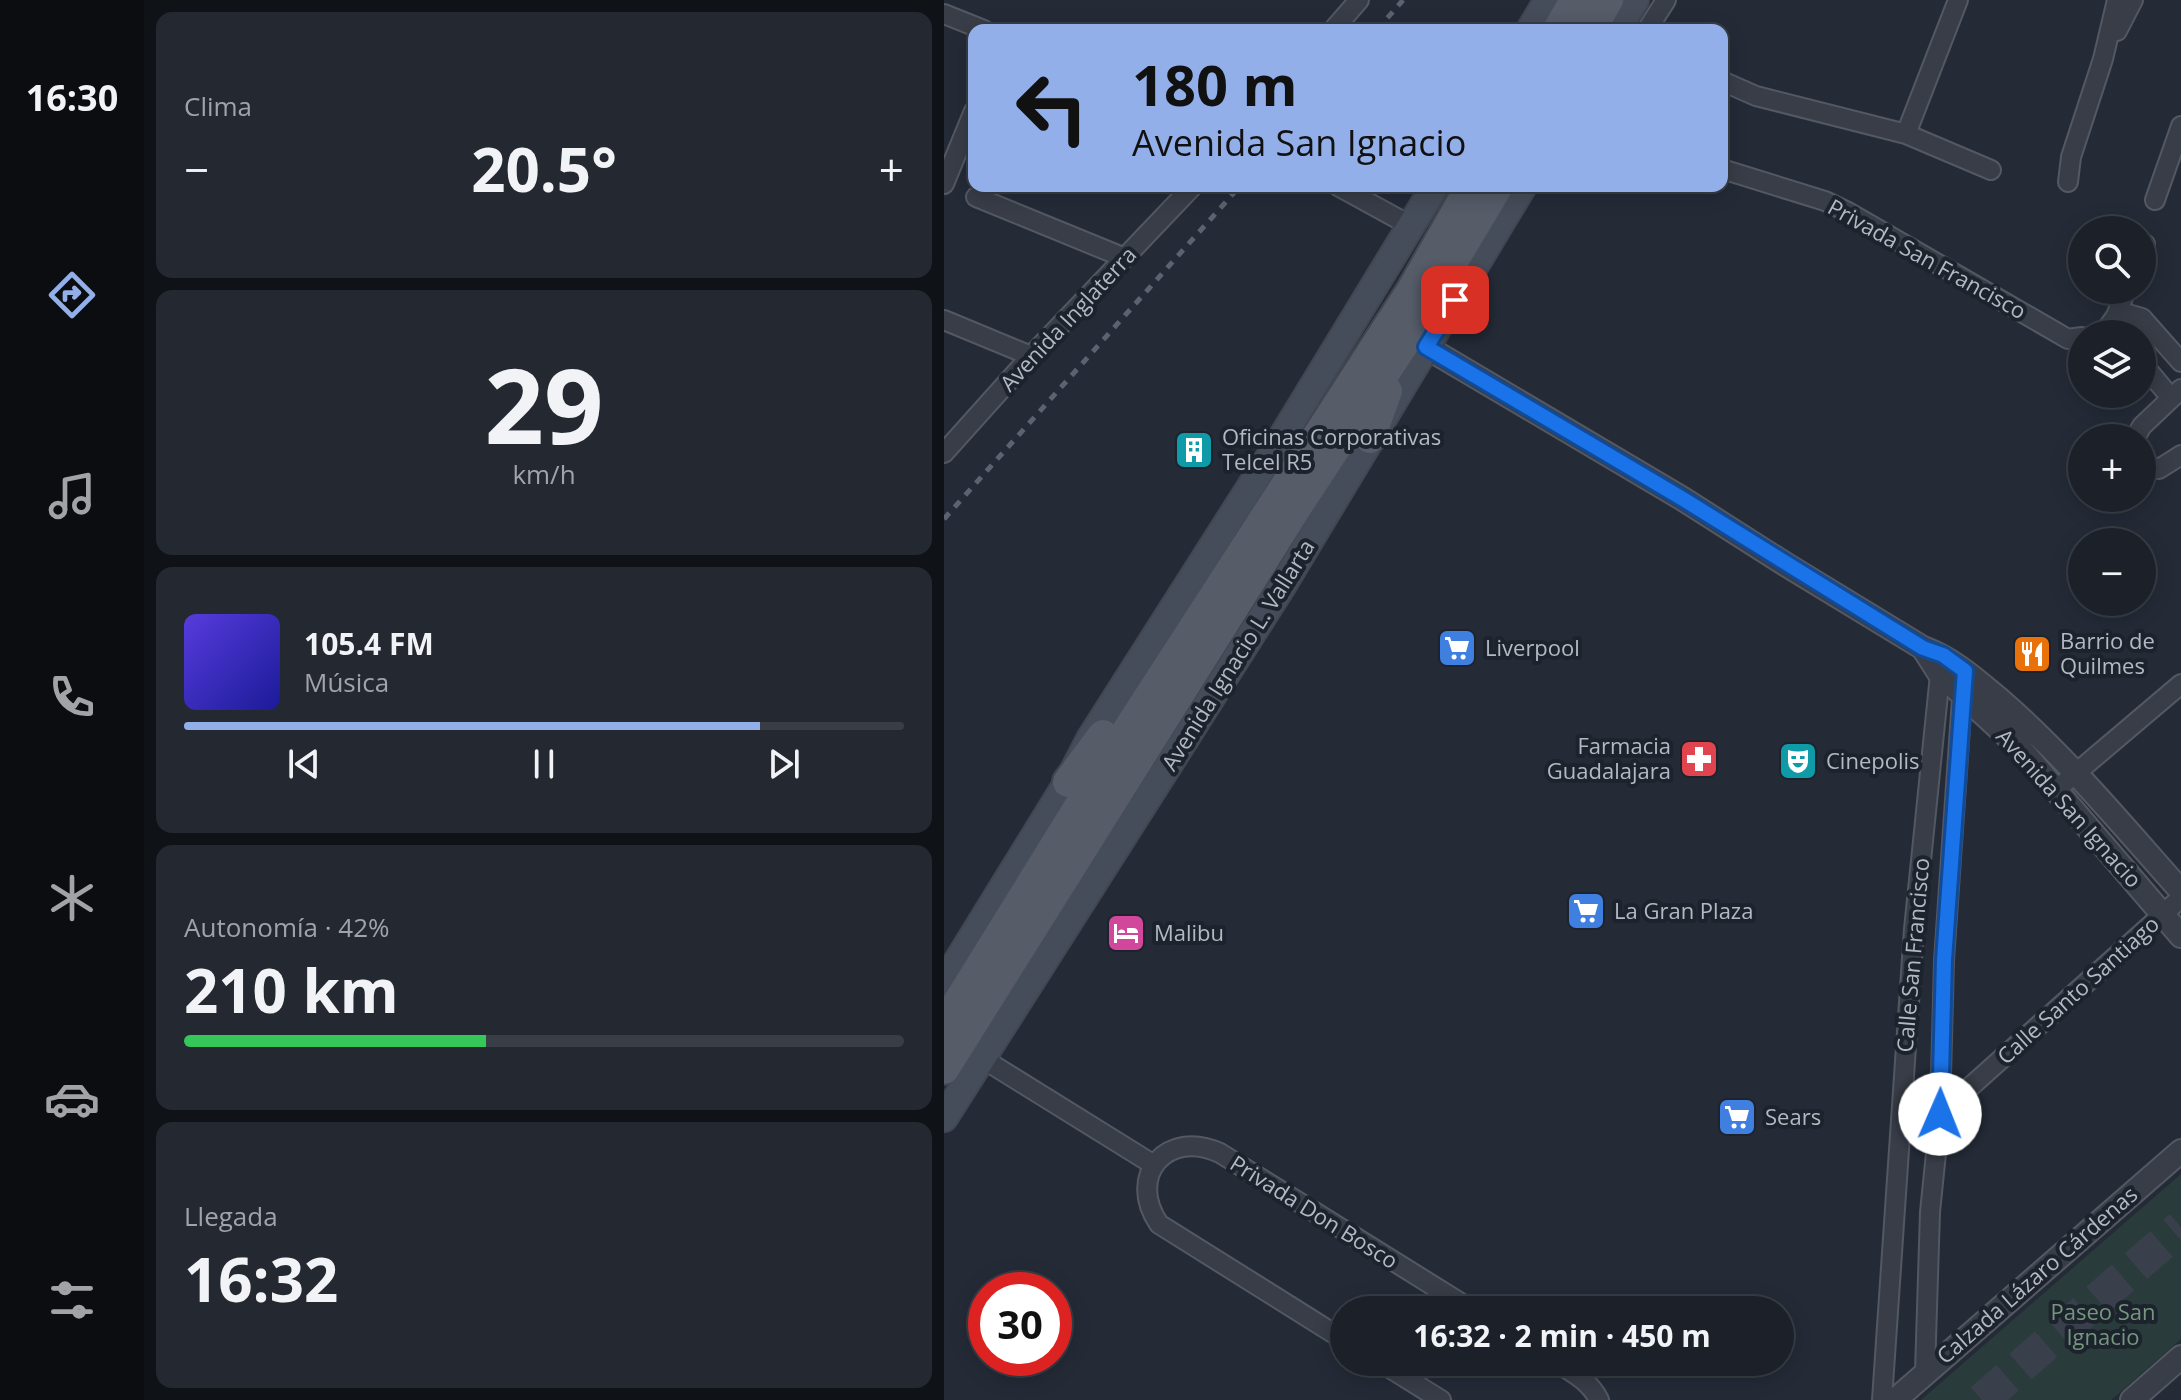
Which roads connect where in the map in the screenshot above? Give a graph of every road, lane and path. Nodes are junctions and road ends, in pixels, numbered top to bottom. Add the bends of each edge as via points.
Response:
1 (1359, 0) edge
2 (1548, 0) edge
3 (1575, 0) edge
4 (1666, 0) edge
5 (1958, 0) edge
6 (2117, 0) edge
7 (2133, 0) edge
8 (1617, 8) edge
9 (944, 14) edge
10 (969, 24) edge
11 (1338, 24) edge
12 (1534, 24) edge
13 (1561, 24) edge
14 (1597, 24) edge
15 (1651, 24) edge
16 (2103, 59) junction
17 (1728, 84) edge
18 (968, 126) edge
19 (2181, 126) edge
20 (1906, 134) junction
21 (1991, 170) dead end
22 (1728, 171) edge
23 (2172, 177) edge
24 (2068, 182) dead end
25 (944, 184) edge
26 (1187, 192) edge
27 (1349, 192) edge
28 (1431, 192) edge
29 (1468, 192) edge
30 (1495, 192) edge
31 (1519, 192) edge
32 (976, 197) dead end
33 (2155, 200) dead end
34 (1411, 226) junction
35 (1125, 258) junction
36 (1412, 290) junction
37 (2121, 304) edge
38 (2116, 316) junction
39 (944, 320) edge
40 (2113, 320) edge
41 (2068, 339) edge
42 (1416, 344) junction
43 (1031, 356) junction
44 (2181, 362) edge
45 (2156, 376) edge
46 (2176, 394) edge
47 (2144, 424) edge
48 (1370, 438) joint
49 (944, 453) edge
50 (2181, 455) edge
51 (2156, 468) edge
52 (1274, 471) tunnel mouth
53 (1206, 585) tunnel mouth
54 (1935, 659) junction
55 (1965, 671) junction
56 (2181, 684) edge
57 (1961, 695) junction
58 (2076, 773) junction
59 (1068, 782) junction
60 (2056, 790) junction
61 (2181, 891) edge
62 (999, 895) junction
63 (2181, 898) edge
64 (2162, 914) junction
65 (2181, 936) edge
66 (1944, 960) junction
67 (979, 969) junction
68 (1911, 969) junction
69 (944, 983) edge
70 (957, 1049) edge
71 (1940, 1114) junction
72 (944, 1118) edge
73 (2181, 1151) edge
74 (1154, 1165) junction
75 (1895, 1208) junction
76 (1930, 1212) junction
77 (1449, 1296) edge
78 (1330, 1331) edge
79 (2181, 1357) edge
80 (1925, 1372) junction
81 (1402, 1376) edge
82 (1578, 1376) edge
83 (1441, 1400) edge
84 (1599, 1400) edge
85 (1882, 1400) edge
86 (1895, 1400) edge
87 (2132, 1400) edge

1 - 11 street
2 - 12 main road
3 - 13 main road
4 - 15 street
5 - 20 street
6 - 16 street
7 - 16 street
8 - 14 main road
9 - 10 street
16 - 24 street
17 - 20 street via 1756,96
18 - 25 street
19 - 23 street
20 - 21 street
22 - 41 street, Privada San Francisco via 1848,212
23 - 33 street
26 - 35 street, Avenida Inglaterra
27 - 34 street
28 - 34 main road
29 - 36 main road, Avenida Ignacio L. Vallarta
30 - 42 main road, Avenida Ignacio L. Vallarta
31 - 42 main road, Avenida Ignacio L. Vallarta
32 - 35 street
34 - 59 main road
35 - 43 street, Avenida Inglaterra
36 - 52 main road via 1379,310
36 - 67 main road, Avenida Ignacio L. Vallarta
37 - 38 street
38 - 40 street
38 - 44 street via 2142,318
39 - 43 street
42 - 48 main road
42 - 54 street, Avenida San Ignacio via 1683,499
42 - 70 main road, Avenida Ignacio L. Vallarta via 1298,505
43 - 49 street, Avenida Inglaterra
45 - 46 street
46 - 47 street
48 - 70 main road, Avenida Ignacio L. Vallarta via 1206,708
50 - 51 street
53 - 59 main road
54 - 55 street, Avenida San Ignacio
54 - 57 street, Avenida San Ignacio
54 - 68 street, Calle San Francisco
55 - 57 street, Calle San Francisco
55 - 58 street, Avenida San Ignacio
56 - 58 street
57 - 60 street, Avenida San Ignacio via 2019,747
57 - 66 street, Calle San Francisco
58 - 60 street
58 - 61 street, Avenida San Ignacio
59 - 62 main road
60 - 64 street, Avenida San Ignacio
62 - 67 main road
62 - 69 main road
63 - 64 street, Calle Santo Santiago
64 - 65 street, Avenida San Ignacio
64 - 71 street, Calle Santo Santiago
66 - 68 street
66 - 71 street, Calle San Francisco
67 - 70 main road, Avenida Ignacio L. Vallarta
68 - 75 street, Calle San Francisco
70 - 72 main road, Avenida Ignacio L. Vallarta
70 - 74 street
71 - 76 street, Calle San Francisco
73 - 80 street, Calzada Lázaro Cárdenas
74 - 77 street, Privada Don Bosco via 1176,1147 1206,1146
74 - 78 street via 1146,1197 1159,1224
75 - 76 street
75 - 85 street, Calle San Francisco
76 - 80 street, Calle San Francisco
79 - 87 street
80 - 86 street, Calzada Lázaro Cárdenas
81 - 83 street
82 - 84 street

